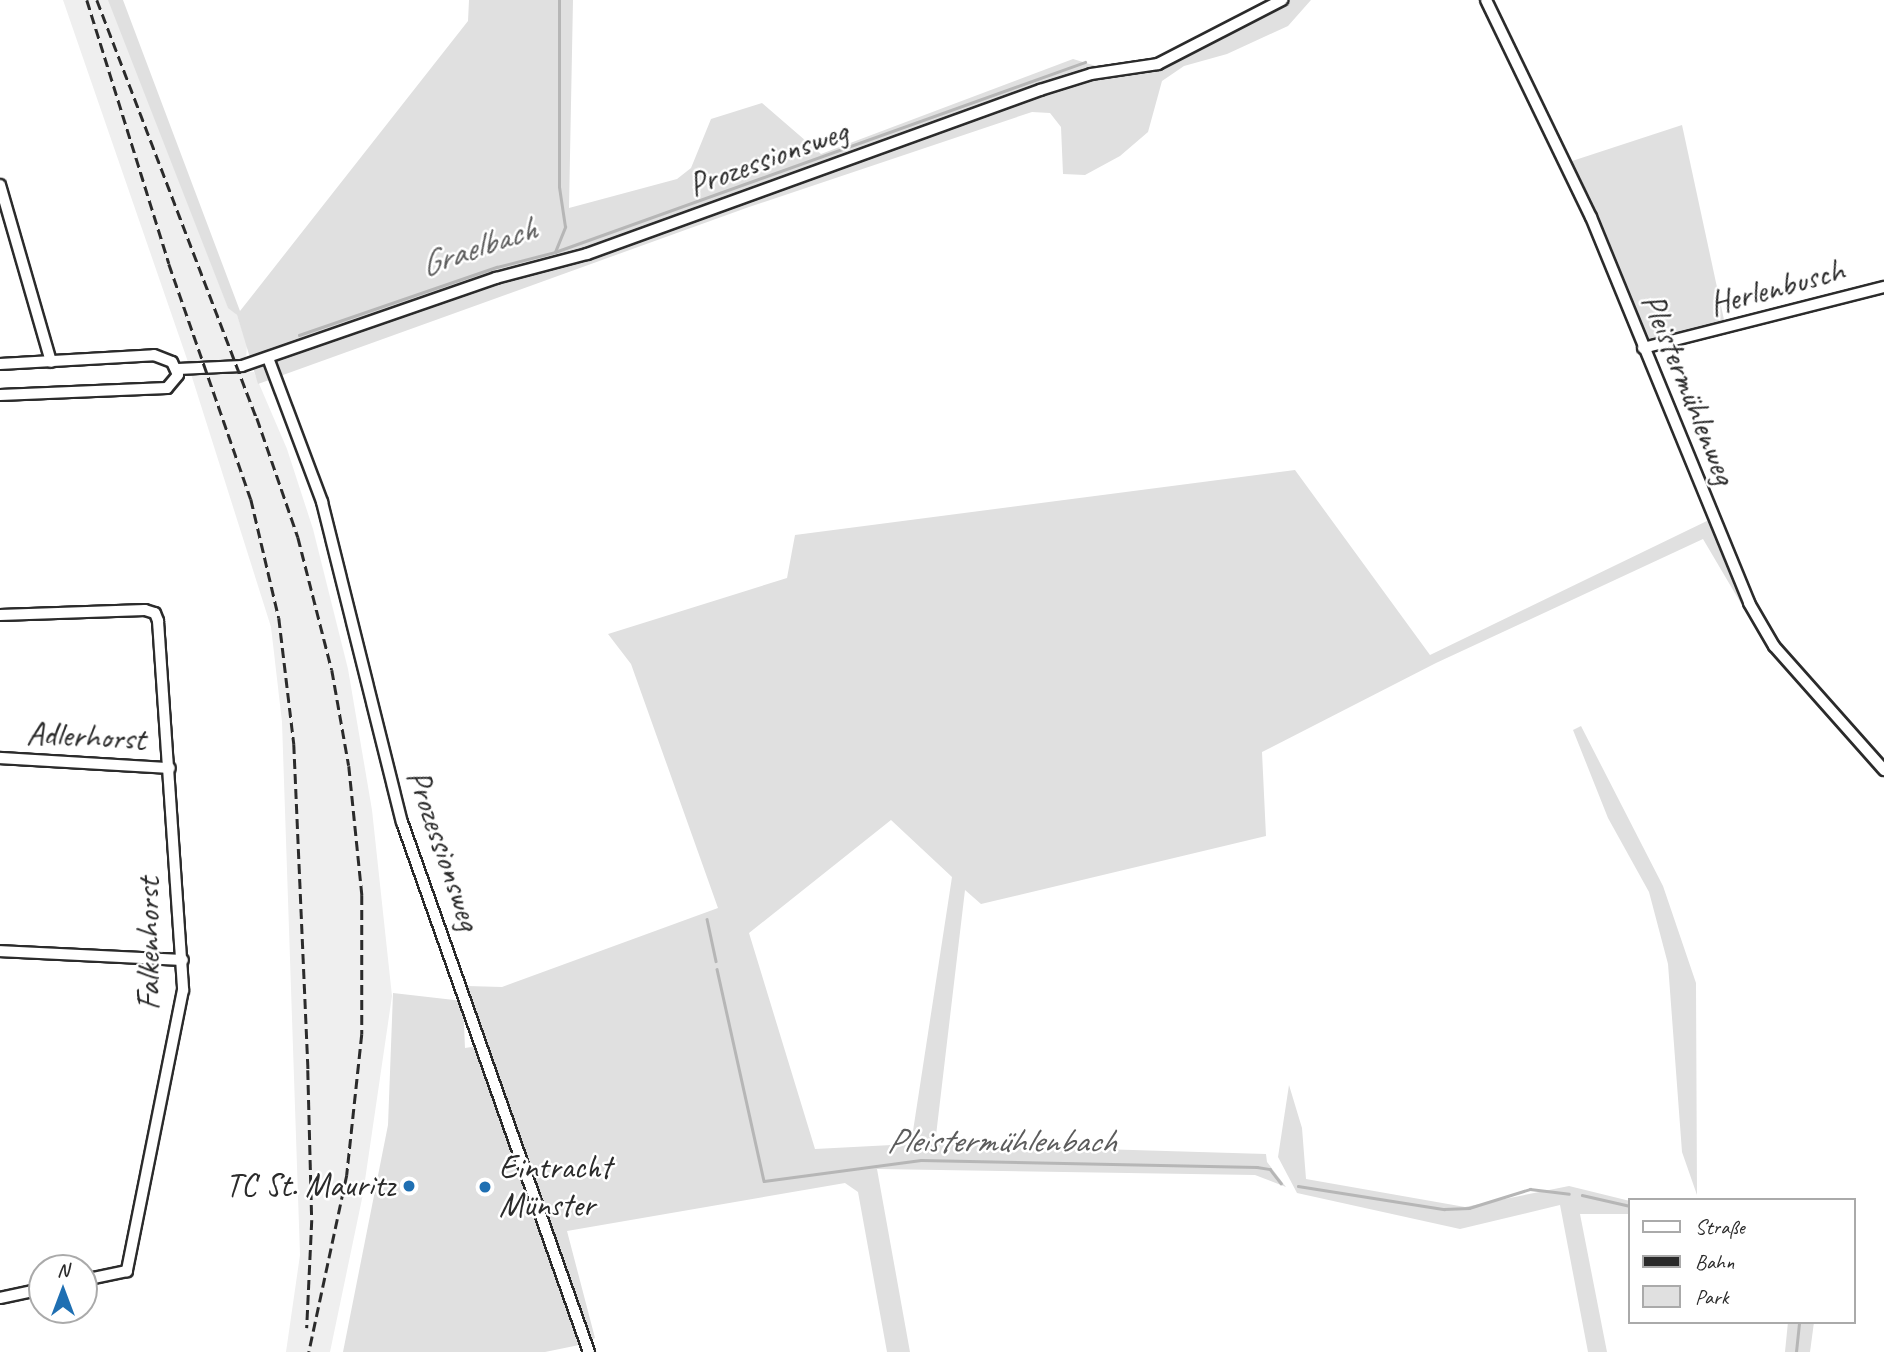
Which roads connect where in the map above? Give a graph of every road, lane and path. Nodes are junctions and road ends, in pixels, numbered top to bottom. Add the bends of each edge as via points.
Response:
1 (1282, 0) edge
2 (1486, 0) edge
3 (0, 185) edge
4 (1884, 287) edge
5 (1643, 348) junction
6 (268, 358) junction
7 (51, 362) junction
8 (0, 364) edge
9 (178, 369) junction
10 (0, 395) edge
11 (0, 615) edge
12 (0, 758) edge
13 (170, 768) junction
14 (1884, 770) edge
15 (0, 950) edge
16 (183, 960) junction
17 (98, 1277) edge
18 (28, 1292) edge
19 (0, 1298) edge
20 (589, 1352) edge

1 - 6 street, Prozessionsweg via 1158,64 1091,74 1040,90 629,240 496,278
2 - 5 street, Pleistermühlenweg via 1591,217
3 - 7 street
4 - 5 street, Herlenbusch
5 - 14 street, Pleistermühlenweg via 1711,519 1763,628
6 - 9 street, Prozessionsweg via 242,366
6 - 20 street, Prozessionsweg via 322,502 402,822
7 - 8 street, Prozessionsweg
7 - 9 street, Prozessionsweg via 154,355 167,358
9 - 10 street via 177,379 167,388
11 - 13 street, Falkenhorst via 88,610 155,613
12 - 13 street, Adlerhorst
13 - 16 street, Falkenhorst
15 - 16 street
16 - 17 street, Falkenhorst via 183,990 127,1271
18 - 19 street

